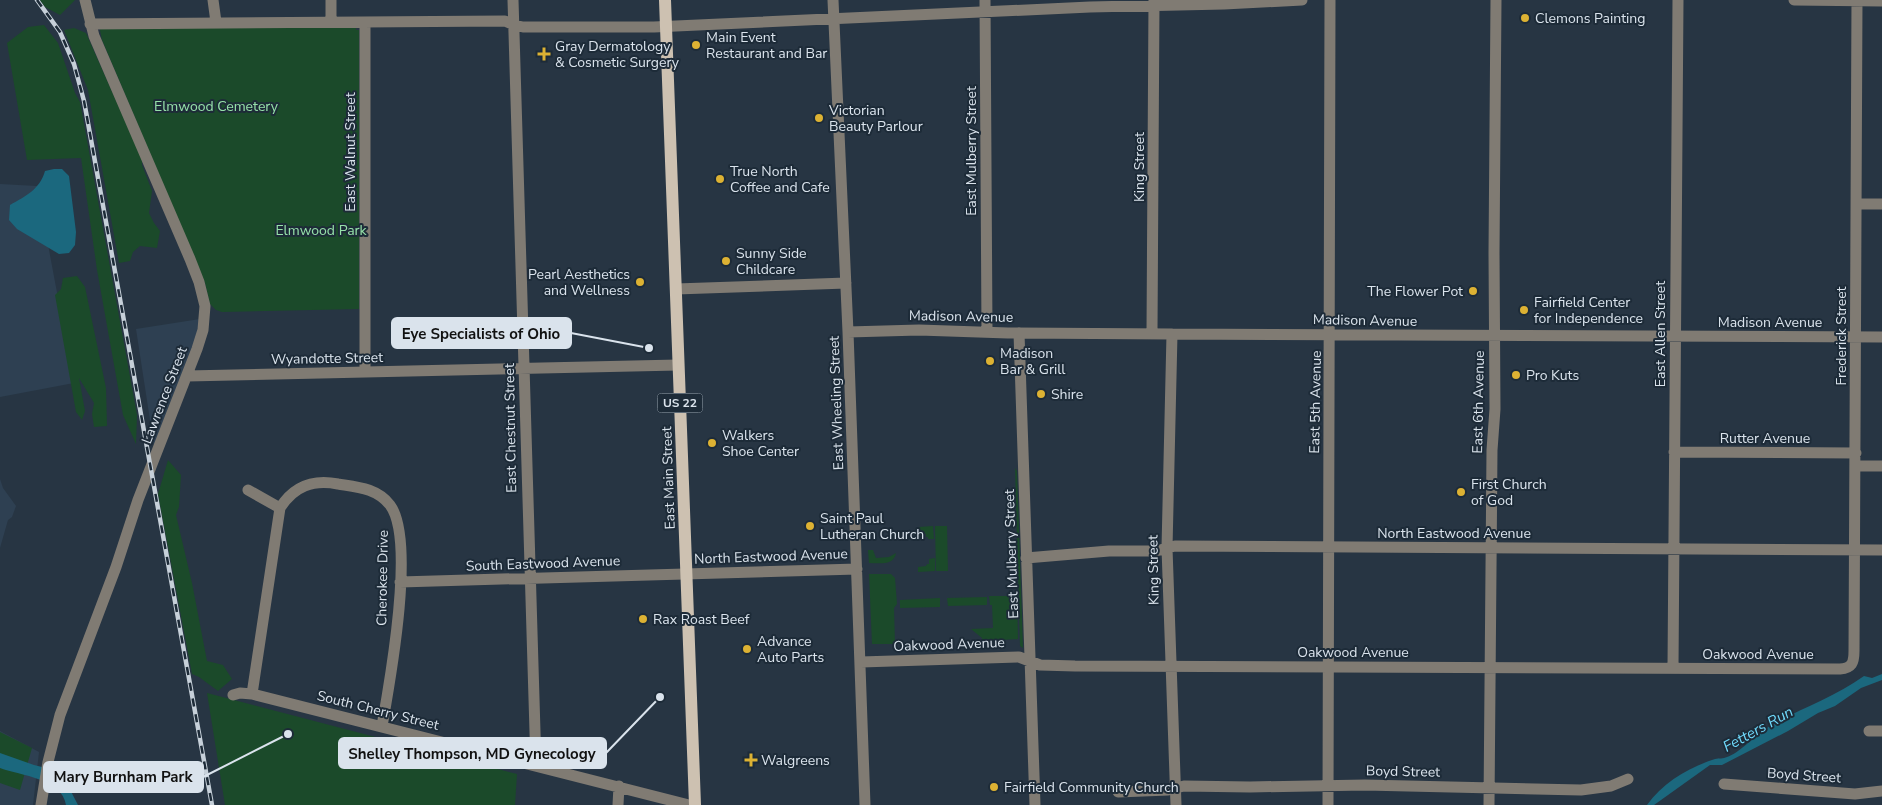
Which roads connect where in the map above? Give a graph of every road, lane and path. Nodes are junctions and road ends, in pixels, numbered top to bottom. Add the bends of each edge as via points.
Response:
1 (85, 0) edge
2 (212, 0) edge
3 (331, 0) edge
4 (513, 0) edge
5 (665, 0) edge
6 (833, 0) edge
7 (1302, 0) edge
8 (1330, 0) edge
9 (1496, 0) edge
10 (1678, 0) edge
11 (1794, 0) edge
12 (1857, 0) edge
13 (1882, 1) edge
14 (1154, 3) edge
15 (985, 6) edge
16 (834, 19) junction
17 (216, 22) junction
18 (331, 22) junction
19 (365, 22) junction
20 (90, 24) junction
21 (514, 25) junction
22 (666, 26) junction
23 (1856, 204) junction
24 (1882, 204) edge
25 (846, 284) junction
26 (676, 289) junction
27 (848, 332) junction
28 (987, 332) junction
29 (1018, 333) junction
30 (1152, 333) junction
31 (1172, 334) junction
32 (1330, 334) junction
33 (1495, 336) junction
34 (1675, 336) junction
35 (1855, 337) junction
36 (1882, 338) edge
37 (678, 365) junction
38 (524, 369) junction
39 (365, 372) junction
40 (187, 376) junction
41 (1674, 452) junction
42 (1856, 453) junction
43 (1856, 466) junction
44 (1882, 466) edge
45 (248, 490) dead end
46 (280, 508) junction
47 (1329, 547) junction
48 (1167, 548) junction
49 (1492, 549) junction
50 (1673, 550) junction
51 (1855, 550) junction
52 (1882, 550) edge
53 (1026, 558) junction
54 (857, 569) junction
55 (686, 574) junction
56 (529, 578) junction
57 (400, 582) junction
58 (1030, 660) junction
59 (861, 662) junction
60 (1171, 666) junction
61 (1329, 666) junction
62 (1490, 667) junction
63 (1673, 668) junction
64 (1846, 668) joint
65 (252, 694) junction
66 (233, 696) dead end
67 (382, 726) junction
68 (1869, 731) dead end
69 (1882, 731) edge
70 (536, 766) junction
71 (1628, 779) dead end
72 (1724, 784) dead end
73 (619, 786) junction
74 (1328, 786) junction
75 (1490, 788) junction
76 (1175, 789) junction
77 (1118, 792) dead end
78 (1882, 792) edge
79 (1855, 799) edge
80 (42, 800) edge
81 (618, 805) edge
82 (689, 805) edge
83 (695, 805) edge
84 (865, 805) edge
85 (1035, 805) edge
86 (1176, 805) edge
87 (1328, 805) edge
88 (1489, 805) edge

1 - 20 street, Lawrence Street
2 - 17 street
3 - 18 street
4 - 21 street, East Chestnut Street
5 - 22 main road, East Main Street / US 22
6 - 16 street, East Wheeling Street
7 - 14 street
8 - 32 street, East 5th Avenue
9 - 33 street, East 6th Avenue
10 - 34 street, East Allen Street
11 - 12 street
12 - 13 street
12 - 23 street, Frederick Street
14 - 15 street
14 - 30 street, King Street
15 - 16 street
15 - 28 street, East Mulberry Street
16 - 22 street
16 - 25 street, East Wheeling Street
17 - 18 street
17 - 20 street
18 - 19 street
19 - 21 street via 506,21
19 - 39 street, East Walnut Street
20 - 40 street, Lawrence Street via 202,294 205,312 202,330
21 - 22 street
21 - 38 street, East Chestnut Street
22 - 26 main road, East Main Street / US 22
23 - 24 street
23 - 35 street, Frederick Street
25 - 26 street
25 - 27 street, East Wheeling Street
26 - 37 main road, East Main Street / US 22
27 - 28 street, Madison Avenue
27 - 54 street, East Wheeling Street
28 - 29 street, Madison Avenue
29 - 30 street, Madison Avenue
29 - 53 street, East Mulberry Street
30 - 31 street, Madison Avenue
31 - 32 street, Madison Avenue
31 - 48 street, King Street
32 - 33 street, Madison Avenue
32 - 47 street, East 5th Avenue
33 - 34 street, Madison Avenue
33 - 49 street, East 6th Avenue
34 - 35 street, Madison Avenue
34 - 41 street, East Allen Street
35 - 36 street, Madison Avenue
35 - 42 street, Frederick Street
37 - 38 street, Wyandotte Street
37 - 55 main road, East Main Street / US 22
38 - 39 street, Wyandotte Street
38 - 56 street, East Chestnut Street
39 - 40 street, Wyandotte Street
40 - 80 street, Lawrence Street via 138,500 60,716
41 - 42 street, Rutter Avenue
41 - 50 street, East Allen Street
42 - 43 street, Frederick Street
43 - 44 street
43 - 51 street, Frederick Street
45 - 46 street
46 - 57 street, Cherokee Drive via 294,491 314,482 355,486 375,492 390,505 398,523
46 - 65 street
47 - 48 street, North Eastwood Avenue
47 - 49 street, North Eastwood Avenue
47 - 61 street, East 5th Avenue
48 - 53 street, North Eastwood Avenue
48 - 60 street, King Street
49 - 50 street, North Eastwood Avenue
49 - 62 street, East 6th Avenue
50 - 51 street, North Eastwood Avenue
50 - 63 street, East Allen Street
51 - 52 street, North Eastwood Avenue
51 - 64 street, Frederick Street via 1854,662
53 - 58 street, East Mulberry Street
54 - 55 street, North Eastwood Avenue
54 - 59 street, East Wheeling Street
55 - 56 street, South Eastwood Avenue
55 - 83 main road, East Main Street / US 22
56 - 57 street, South Eastwood Avenue
56 - 70 street, East Chestnut Street
57 - 67 street, Cherokee Drive via 393,665
58 - 59 street, Oakwood Avenue via 1020,657
58 - 60 street, Oakwood Avenue via 1040,665
58 - 85 street, East Mulberry Street
59 - 84 street, East Wheeling Street
60 - 61 street, Oakwood Avenue
60 - 76 street, King Street
61 - 62 street, Oakwood Avenue
61 - 74 street, East 5th Avenue
62 - 63 street, Oakwood Avenue
62 - 75 street, East 6th Avenue
63 - 64 street, Oakwood Avenue
65 - 66 street, South Cherry Street
65 - 67 street, South Cherry Street
67 - 70 street, South Cherry Street
68 - 69 street
70 - 73 street, South Cherry Street
71 - 75 street, Boyd Street via 1593,789
72 - 79 street, Boyd Street
73 - 81 street
73 - 82 street, South Cherry Street
74 - 75 street, Boyd Street
74 - 76 street, Boyd Street via 1184,786
74 - 87 street, East 5th Avenue
75 - 88 street, East 6th Avenue
76 - 77 street, Boyd Street
76 - 86 street, King Street
78 - 79 street, Boyd Street

